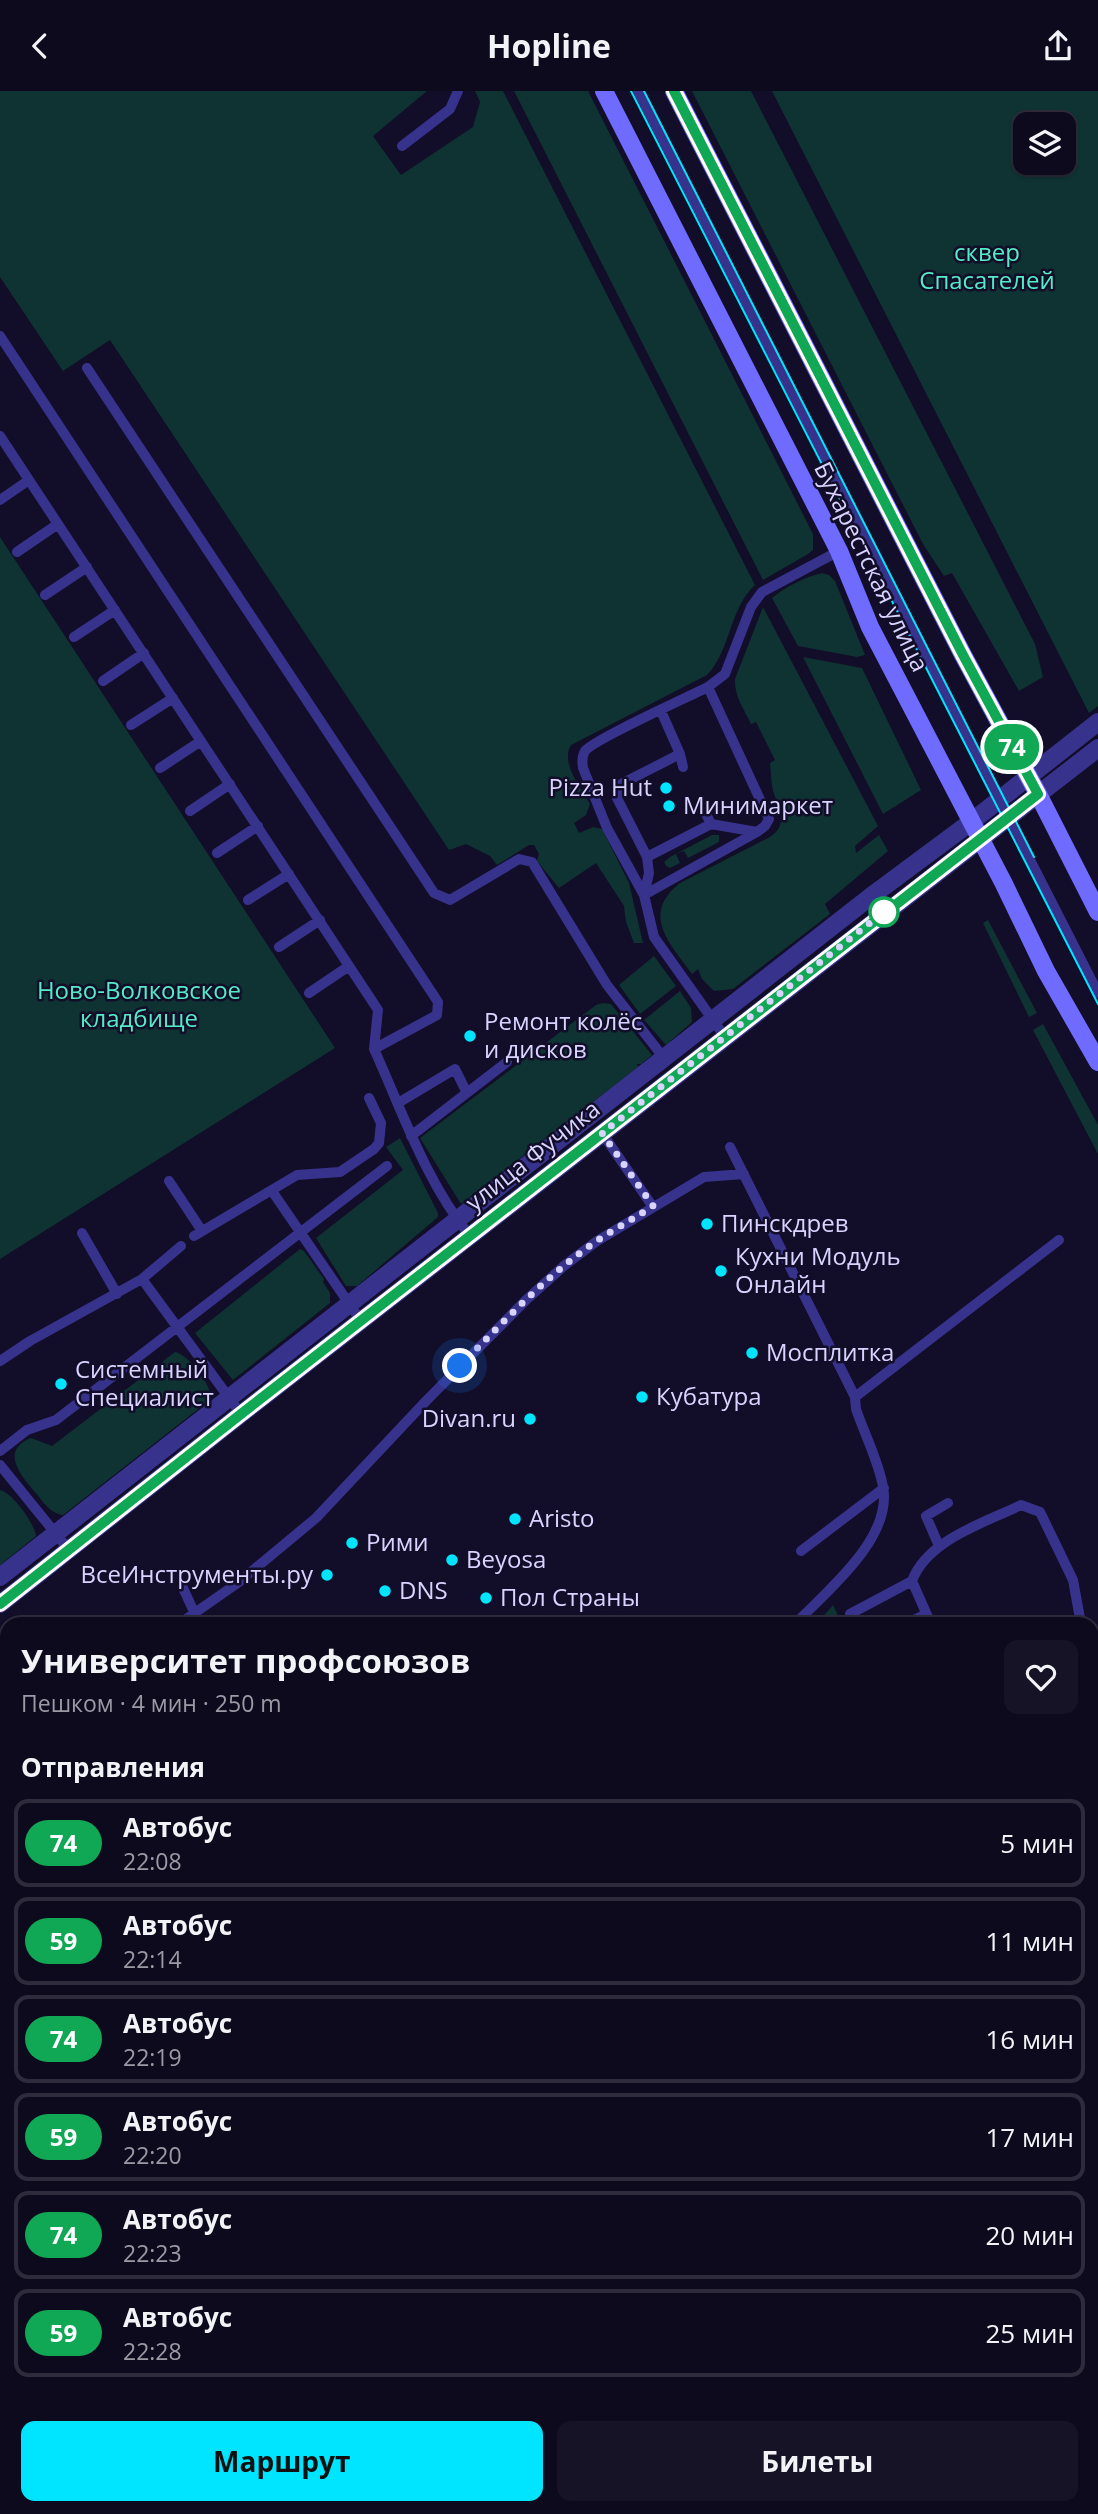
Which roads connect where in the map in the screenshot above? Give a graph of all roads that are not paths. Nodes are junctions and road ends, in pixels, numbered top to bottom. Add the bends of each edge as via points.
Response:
1 (458, 91) edge
2 (604, 91) edge
3 (638, 91) edge
4 (674, 91) edge
5 (402, 146) dead end
6 (0, 336) edge
7 (87, 368) dead end
8 (0, 437) edge
9 (29, 480) junction
10 (0, 500) edge
11 (58, 524) junction
12 (838, 551) junction
13 (16, 552) dead end
14 (87, 567) junction
15 (46, 595) dead end
16 (115, 610) junction
17 (74, 637) dead end
18 (144, 653) junction
19 (103, 681) dead end
20 (708, 687) junction
21 (173, 698) junction
22 (661, 711) junction
23 (1098, 722) edge
24 (131, 725) dead end
25 (201, 741) junction
26 (1098, 748) edge
27 (680, 754) junction
28 (683, 767) dead end
29 (160, 768) dead end
30 (1028, 777) junction
31 (230, 784) junction
32 (1038, 794) junction
33 (1000, 800) junction
34 (702, 807) dead end
35 (190, 811) dead end
36 (1008, 817) junction
37 (971, 822) junction
38 (711, 824) junction
39 (258, 826) junction
40 (757, 832) junction
41 (980, 840) junction
42 (216, 853) dead end
43 (646, 857) junction
44 (289, 874) junction
45 (644, 895) junction
46 (248, 900) dead end
47 (1098, 912) edge
48 (320, 921) junction
49 (279, 947) dead end
50 (349, 966) junction
51 (309, 993) dead end
52 (1098, 993) edge
53 (713, 1021) junction
54 (725, 1037) junction
55 (374, 1049) junction
56 (664, 1058) junction
57 (507, 1062) dead end
58 (1098, 1062) edge
59 (467, 1093) junction
60 (369, 1098) dead end
61 (398, 1103) junction
62 (602, 1133) junction
63 (411, 1136) junction
64 (730, 1147) dead end
65 (387, 1166) dead end
66 (744, 1174) junction
67 (169, 1181) dead end
68 (272, 1191) junction
69 (653, 1206) junction
70 (457, 1220) junction
71 (300, 1231) junction
72 (82, 1233) dead end
73 (470, 1236) junction
74 (1059, 1240) dead end
75 (181, 1246) dead end
76 (142, 1279) junction
77 (117, 1294) junction
78 (348, 1305) junction
79 (361, 1321) junction
80 (177, 1327) junction
81 (0, 1361) edge
82 (855, 1397) junction
83 (229, 1398) junction
84 (241, 1414) junction
85 (0, 1451) edge
86 (0, 1465) edge
87 (884, 1487) junction
88 (948, 1503) dead end
89 (55, 1534) junction
90 (939, 1546) junction
91 (69, 1550) junction
92 (801, 1552) dead end
93 (0, 1577) edge
94 (912, 1581) junction
95 (183, 1588) dead end
96 (0, 1604) edge
97 (850, 1613) dead end
98 (195, 1614) junction
99 (190, 1617) edge
100 (800, 1617) edge
101 (928, 1617) edge
102 (1080, 1617) edge

1 - 5 lane via 450,109
2 - 12 main road, Бухарестская улица
3 - 33 lane
4 - 30 main road, Бухарестская улица
6 - 55 lane via 438,1002 437,1015
7 - 56 lane via 434,893 450,900 519,859 532,862 607,985
8 - 9 lane
9 - 10 lane
9 - 11 lane
11 - 13 lane
11 - 14 lane
12 - 20 lane via 762,592 751,607 725,674
12 - 37 main road, Бухарестская улица via 870,627
14 - 15 lane
14 - 16 lane
16 - 17 lane
16 - 18 lane
18 - 19 lane
18 - 21 lane
20 - 22 lane
20 - 40 lane via 769,819
21 - 24 lane
21 - 25 lane
22 - 27 lane
22 - 45 lane via 603,739 585,750 582,758 607,828
23 - 30 street, улица Фучика
25 - 29 lane
25 - 31 lane
26 - 32 street, улица Фучика
27 - 28 lane
27 - 43 lane via 617,787 617,798
30 - 32 main road, Бухарестская улица
30 - 33 street, улица Фучика
31 - 35 lane
31 - 39 lane
32 - 36 street, улица Фучика
32 - 47 main road, Бухарестская улица
33 - 36 lane
33 - 37 street, улица Фучика
34 - 38 lane
36 - 41 street, улица Фучика
36 - 52 lane
37 - 41 main road, Бухарестская улица
37 - 53 street, улица Фучика
38 - 40 lane
38 - 43 lane
39 - 42 lane
39 - 44 lane
40 - 45 lane
41 - 54 street, улица Фучика
41 - 58 main road, Бухарестская улица
43 - 45 lane via 649,873
44 - 46 lane
44 - 48 lane
45 - 53 lane via 654,937
48 - 49 lane
48 - 50 lane
50 - 51 lane
50 - 55 lane via 378,1010
53 - 54 lane
53 - 56 street, улица Фучика
54 - 62 street, улица Фучика
55 - 61 lane
56 - 70 street, улица Фучика
57 - 59 lane
59 - 61 lane via 455,1069
59 - 63 lane
60 - 68 lane via 381,1123 374,1149 341,1171 297,1175
61 - 63 lane
62 - 69 lane
62 - 73 street, улица Фучика
63 - 70 lane
64 - 66 lane
65 - 71 lane
66 - 69 lane via 704,1177
66 - 82 lane
67 - 68 lane via 198,1234
68 - 71 lane
69 - 98 lane via 597,1241 526,1300 316,1518
70 - 73 lane
70 - 78 street, улица Фучика
71 - 78 lane
71 - 80 lane
72 - 77 lane
73 - 79 street, улица Фучика
74 - 82 lane
75 - 76 lane
76 - 77 lane
76 - 80 lane
77 - 81 lane
78 - 79 lane
78 - 83 street, улица Фучика
79 - 84 street, улица Фучика
80 - 83 lane
80 - 85 lane via 56,1420 27,1430
82 - 87 lane
83 - 84 lane
83 - 89 street, улица Фучика
84 - 91 street, улица Фучика
86 - 89 lane
87 - 92 lane
87 - 100 lane via 883,1509 872,1540
88 - 90 lane via 926,1516
89 - 91 lane
89 - 93 street, улица Фучика
90 - 94 lane
90 - 102 lane via 1021,1505 1040,1512 1073,1580
91 - 96 street, улица Фучика
94 - 97 lane
94 - 101 lane
95 - 98 lane
98 - 99 lane

